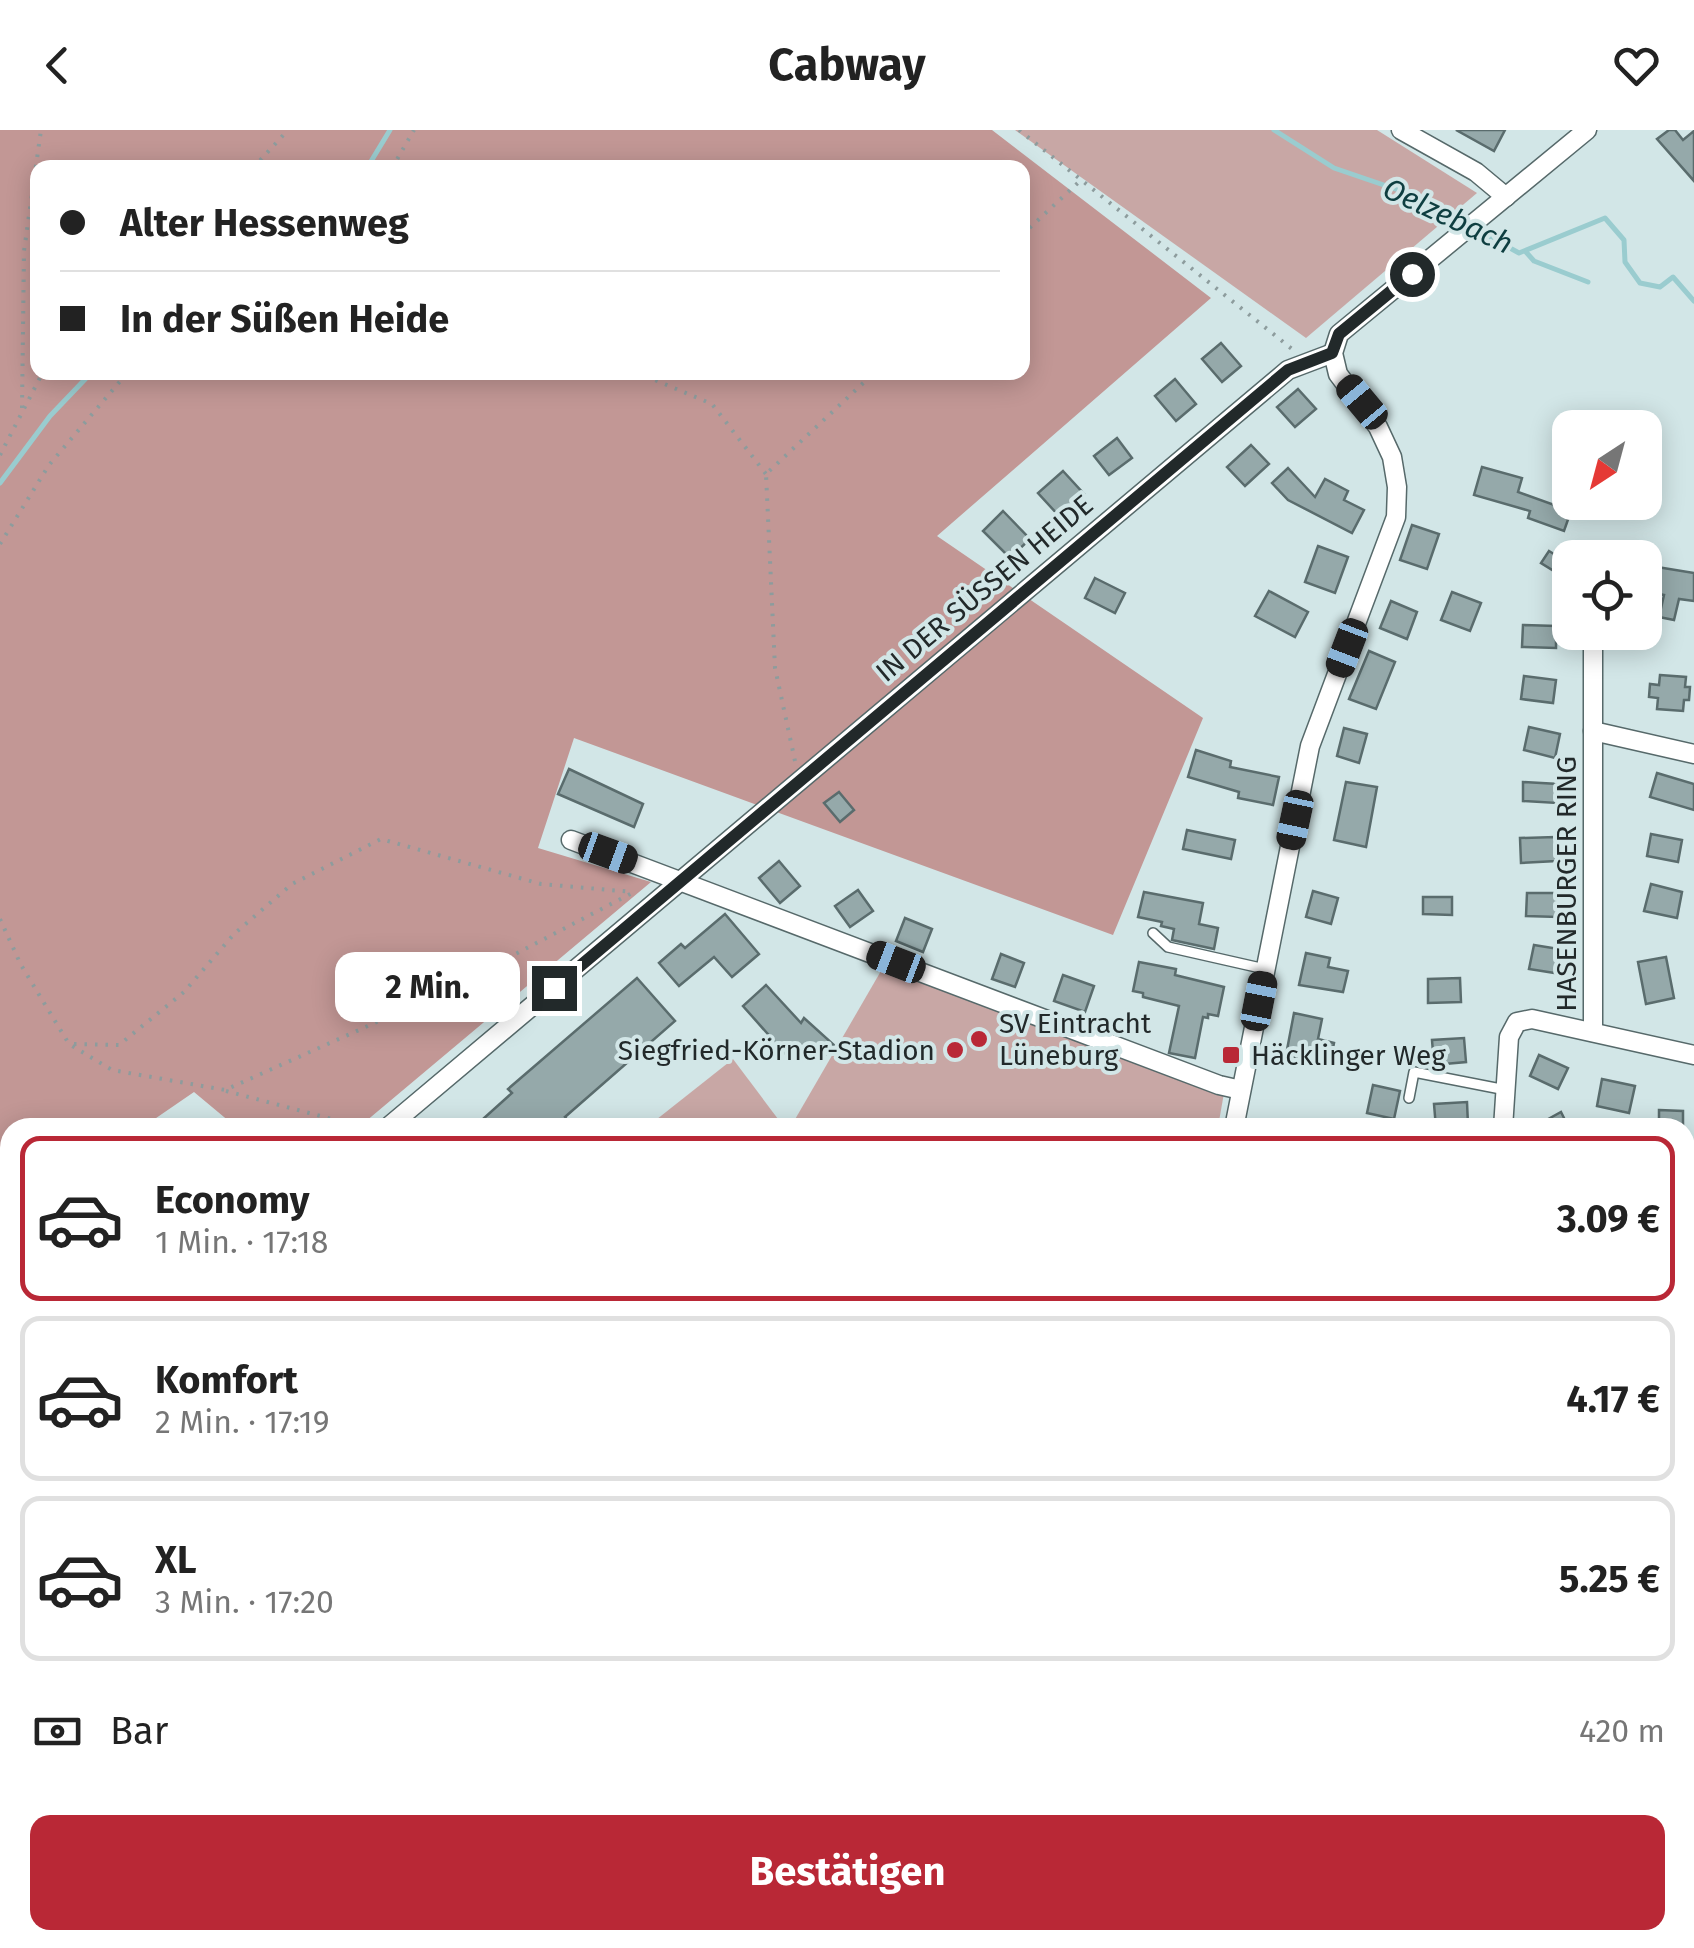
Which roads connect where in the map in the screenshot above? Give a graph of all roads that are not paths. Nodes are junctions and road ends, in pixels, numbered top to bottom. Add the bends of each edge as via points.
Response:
1 (1400, 130) edge
2 (1587, 130) edge
3 (1506, 197) junction
4 (1332, 353) junction
5 (1593, 650) edge
6 (1593, 732) junction
7 (1694, 754) edge
8 (571, 840) dead end
9 (680, 880) junction
10 (1152, 932) dead end
11 (1265, 969) junction
12 (1593, 1032) junction
13 (1694, 1055) edge
14 (1241, 1090) junction
15 (1506, 1090) junction
16 (1409, 1098) dead end
17 (400, 1118) edge
18 (1236, 1118) edge
19 (1504, 1118) edge

1 - 3 street via 1476,172
2 - 3 street
3 - 4 street via 1339,334
4 - 9 street, IN DER SÜSSEN HEIDE via 1288,370
4 - 11 street via 1338,374 1378,426 1392,458 1396,517 1310,746
5 - 6 street, HASENBURGER RING
6 - 7 street, HASENBURGER RING
6 - 12 street, HASENBURGER RING
8 - 9 street
9 - 14 street
9 - 17 street, IN DER SÜSSEN HEIDE
10 - 11 lane via 1168,948
11 - 14 street
12 - 13 street
12 - 15 street, HASENBURGER RING via 1518,1022 1509,1037
14 - 18 street
15 - 16 lane via 1414,1072
15 - 19 street, HASENBURGER RING

